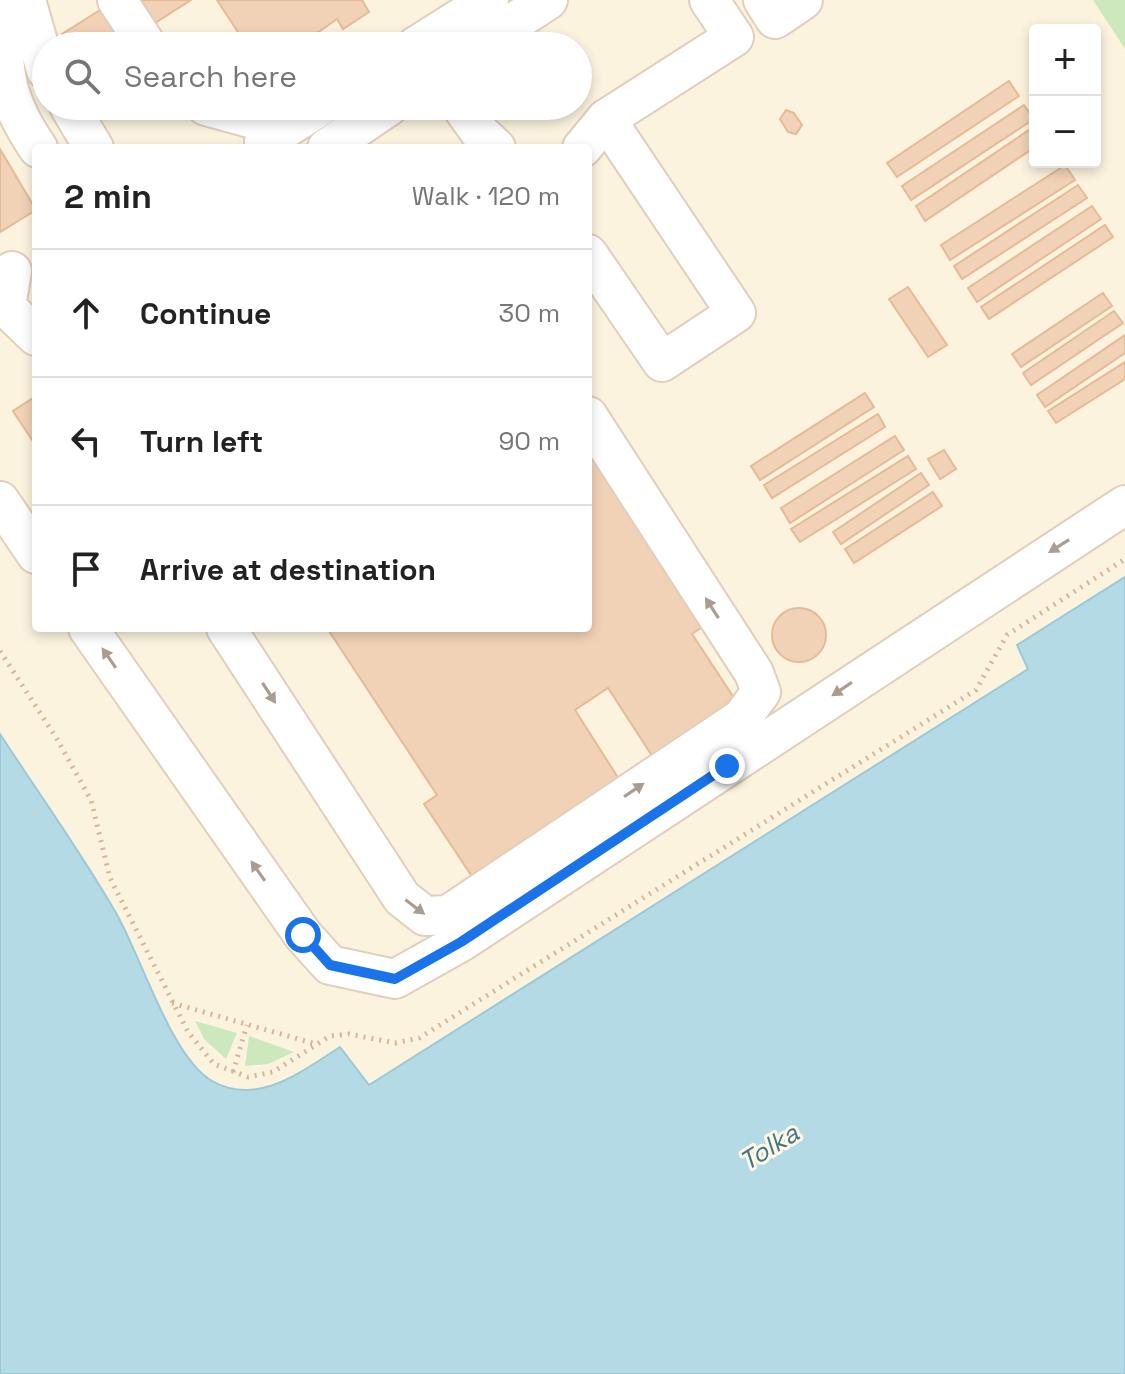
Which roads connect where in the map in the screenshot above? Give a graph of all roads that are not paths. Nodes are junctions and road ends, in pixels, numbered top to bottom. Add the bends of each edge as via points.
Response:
1 (4, 0) edge
2 (26, 0) edge
3 (117, 0) edge
4 (489, 0) edge
5 (548, 0) edge
6 (709, 0) edge
7 (763, 0) edge
8 (803, 0) edge
9 (35, 32) edge
10 (138, 32) edge
11 (446, 32) edge
12 (453, 32) edge
13 (2, 71) edge
14 (606, 119) junction
15 (77, 120) edge
16 (234, 120) edge
17 (299, 120) edge
18 (368, 120) edge
19 (471, 120) edge
20 (270, 138) edge
21 (35, 144) edge
22 (92, 144) edge
23 (333, 144) edge
24 (492, 144) edge
25 (585, 144) edge
26 (592, 260) edge
27 (12, 270) edge
28 (32, 331) edge
29 (592, 422) edge
30 (0, 501) edge
31 (1125, 505) edge
32 (32, 548) edge
33 (91, 632) edge
34 (229, 632) edge

1 - 13 street
2 - 9 street
3 - 10 street
4 - 11 street
5 - 12 street
6 - 14 street via 734,37
7 - 8 street via 775,19
13 - 21 street via 11,105
14 - 25 street
14 - 26 street via 736,313 662,362
15 - 22 street
16 - 20 street
17 - 20 street
18 - 23 street
19 - 24 street
27 - 28 street via 6,307
34 -> 29 street via 402,898 425,916 448,915 742,718 761,692 754,673
30 - 32 street
31 -> 33 street via 472,935 395,979 330,965 303,935

